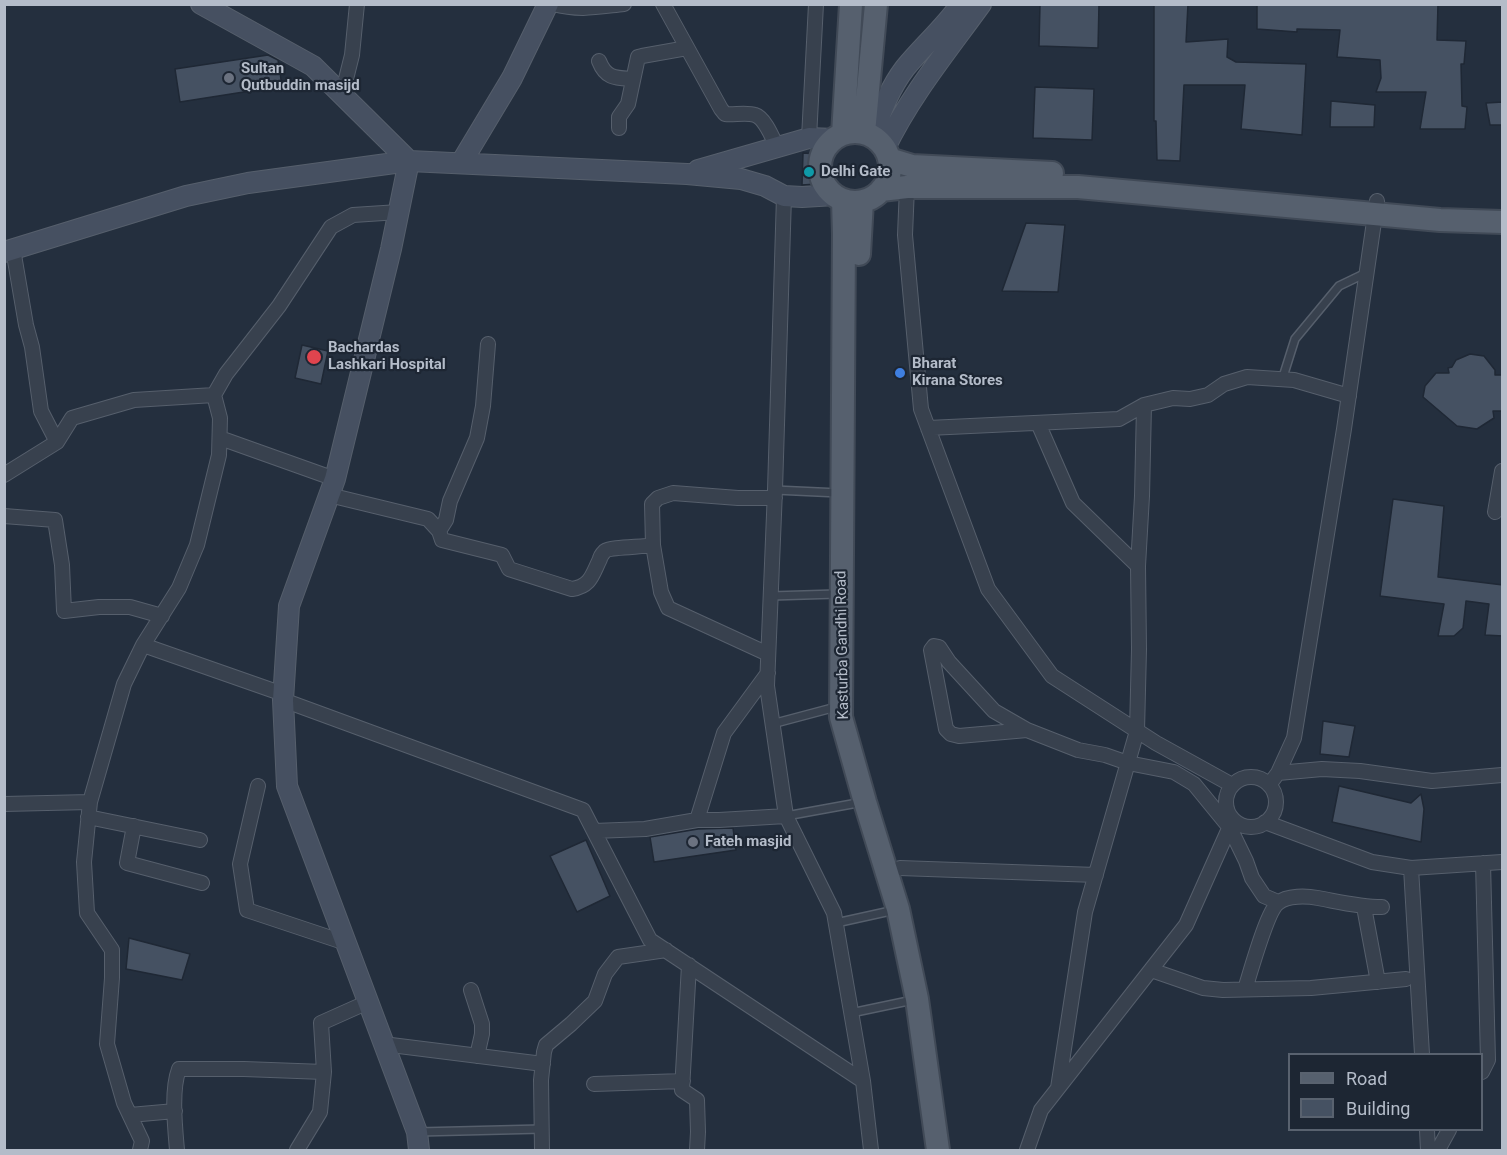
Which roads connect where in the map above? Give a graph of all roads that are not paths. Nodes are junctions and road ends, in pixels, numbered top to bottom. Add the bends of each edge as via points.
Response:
1 (201, 4) edge
2 (357, 4) edge
3 (548, 4) edge
4 (553, 4) edge
5 (624, 4) edge
6 (663, 4) edge
7 (816, 4) edge
8 (851, 4) edge
9 (876, 4) edge
10 (961, 4) edge
11 (981, 4) edge
12 (687, 48) junction
13 (599, 61) dead end
14 (633, 79) junction
15 (342, 95) junction
16 (619, 128) dead end
17 (809, 138) junction
18 (864, 141) junction
19 (777, 147) junction
20 (409, 161) junction
21 (461, 163) junction
22 (687, 174) junction
23 (907, 187) junction
24 (881, 190) junction
25 (784, 196) junction
26 (847, 199) junction
27 (1377, 207) junction
28 (1503, 209) edge
29 (399, 212) junction
30 (1503, 222) edge
31 (9, 250) edge
32 (1368, 273) junction
33 (488, 344) dead end
34 (1282, 380) junction
35 (214, 395) junction
36 (1349, 396) junction
37 (1144, 405) junction
38 (1038, 423) junction
39 (928, 428) junction
40 (220, 438) junction
41 (57, 442) junction
42 (1503, 471) edge
43 (4, 475) edge
44 (332, 487) junction
45 (775, 494) junction
46 (843, 494) junction
47 (1495, 512) dead end
48 (4, 516) edge
49 (439, 531) junction
50 (653, 545) junction
51 (1138, 566) junction
52 (842, 593) junction
53 (771, 596) junction
54 (162, 616) junction
55 (143, 645) junction
56 (768, 654) junction
57 (768, 673) junction
58 (283, 697) junction
59 (841, 705) junction
60 (772, 724) junction
61 (1027, 730) junction
62 (1137, 731) junction
63 (1128, 763) junction
64 (1278, 773) junction
65 (1503, 775) edge
66 (1232, 785) junction
67 (1269, 785) junction
68 (258, 786) dead end
69 (90, 802) junction
70 (865, 802) junction
71 (4, 804) edge
72 (786, 816) junction
73 (88, 817) junction
74 (697, 820) junction
75 (1265, 822) junction
76 (1232, 824) junction
77 (134, 826) junction
78 (594, 831) junction
79 (200, 840) dead end
80 (1503, 862) edge
81 (1483, 863) junction
82 (900, 868) junction
83 (1411, 868) junction
84 (1096, 875) junction
85 (202, 883) dead end
86 (1278, 903) junction
87 (1364, 907) junction
88 (1382, 907) dead end
89 (898, 909) junction
90 (836, 923) junction
91 (346, 943) junction
92 (666, 950) junction
93 (689, 965) junction
94 (1151, 970) junction
95 (1406, 979) dead end
96 (1378, 982) junction
97 (1245, 989) junction
98 (471, 990) dead end
99 (917, 999) junction
100 (368, 1002) junction
101 (851, 1013) junction
102 (383, 1044) junction
103 (1422, 1053) edge
104 (477, 1056) junction
105 (1503, 1059) edge
106 (543, 1064) junction
107 (1485, 1066) edge
108 (324, 1072) junction
109 (683, 1081) junction
110 (863, 1081) junction
111 (594, 1084) dead end
112 (1058, 1088) junction
113 (175, 1111) junction
114 (130, 1115) junction
115 (542, 1129) junction
116 (1427, 1131) edge
117 (1448, 1131) edge
118 (418, 1141) edge
119 (140, 1150) edge
120 (177, 1150) edge
121 (297, 1150) edge
122 (542, 1150) edge
123 (697, 1150) edge
124 (872, 1150) edge
125 (938, 1150) edge
126 (953, 1150) edge
127 (1027, 1150) edge
128 (1428, 1150) edge
129 (1438, 1150) edge

1 - 15 street via 313,66
2 - 15 street via 352,55
3 - 21 street via 512,78
4 - 5 street via 577,9
6 - 12 street
7 - 17 street
8 - 18 main road
9 - 18 main road
10 - 18 street via 904,70
11 - 18 street via 917,90 895,128
12 - 14 street via 638,57
12 - 19 street via 725,114 759,117
13 - 14 street via 611,76
14 - 16 street via 628,104 619,117
15 - 20 street
17 - 18 street
17 - 19 street
18 - 24 main road via 890,170
18 - 26 main road via 826,147 822,157 820,167 827,188
18 - 27 main road via 912,166 1079,174
19 - 22 street
20 - 21 street
20 - 29 street
20 - 31 street via 249,183 186,196
21 - 22 street
22 - 25 street via 741,179
23 - 24 main road
23 - 27 main road via 1078,188
23 - 39 street via 905,235 921,409
24 - 26 main road via 872,197
25 - 26 street
25 - 45 street
26 - 46 main road, Kasturba Gandhi Road
26 - 82 main road, Kasturba Gandhi Road via 859,245 856,715
27 - 28 main road
27 - 30 main road via 1440,220
27 - 32 street
29 - 35 street via 353,215 331,227
29 - 44 street
31 - 41 street via 32,347 41,411
32 - 34 lane via 1339,286 1319,309 1295,339
32 - 36 street
33 - 49 street via 477,438
34 - 36 street
34 - 37 street via 1247,377 1224,384 1208,395
35 - 40 street
35 - 41 street via 134,400 72,418
36 - 64 street via 1294,738
37 - 38 street via 1119,418
37 - 51 street
38 - 39 street
38 - 51 street via 1073,504
39 - 62 street via 988,589 1052,676
40 - 44 street
40 - 54 street via 197,545
41 - 43 street
42 - 47 street
44 - 49 street via 428,519
44 - 58 street via 289,606
45 - 46 lane
45 - 50 street via 738,498 673,493 658,498 652,504
45 - 53 street
46 - 52 main road, Kasturba Gandhi Road
48 - 54 street via 55,520 64,611 130,607
49 - 50 street via 442,540 502,555 510,569 572,589 581,588 590,580 604,551
50 - 56 street via 661,592 668,608
51 - 62 street
52 - 53 lane
52 - 59 main road, Kasturba Gandhi Road
53 - 56 street
54 - 55 street
55 - 58 street
55 - 69 street via 124,684
56 - 57 street
57 - 60 street
57 - 74 street via 724,733
58 - 78 street via 583,810
58 - 91 street via 287,786
59 - 60 lane
59 - 70 main road, Kasturba Gandhi Road
60 - 72 street
61 - 61 street via 994,711 934,646 931,650 946,729 951,734
61 - 63 street via 1078,750
62 - 63 street
62 - 66 street
63 - 76 street via 1174,772 1194,784
63 - 84 street
64 - 65 street via 1322,769 1432,781
64 - 67 street
66 - 67 street via 1246,777
66 - 76 street via 1226,806
67 - 75 street via 1276,801
68 - 91 street via 240,864 247,910
69 - 71 street
69 - 73 street
70 - 72 lane
70 - 89 main road, Kasturba Gandhi Road
72 - 74 street
72 - 90 street
73 - 77 street
73 - 114 street via 84,862 87,913 112,950 107,1044
74 - 78 street via 645,829
75 - 76 street via 1257,826
75 - 83 street via 1372,862
76 - 86 street via 1252,878 1264,896
76 - 94 street via 1186,925
77 - 79 street
77 - 85 street via 127,863
78 - 92 street via 650,940
80 - 81 street
81 - 83 street
81 - 107 street
82 - 84 street
82 - 126 main road, Kasturba Gandhi Road via 931,996
83 - 103 street
84 - 112 street via 1085,912
86 - 87 street via 1302,896
86 - 97 street via 1268,920
87 - 88 street
87 - 96 street
89 - 90 lane
89 - 99 main road, Kasturba Gandhi Road
90 - 101 street
91 - 100 street
92 - 93 street
92 - 106 street via 618,957 605,974 595,1000 546,1045
93 - 109 street
93 - 110 street
94 - 97 street via 1203,988
94 - 112 street
95 - 96 street
96 - 97 street
98 - 104 street via 482,1024
99 - 101 lane
99 - 125 main road, Kasturba Gandhi Road
100 - 102 street
100 - 108 street via 321,1023
101 - 110 street
102 - 104 street
102 - 118 street
104 - 106 street
105 - 107 street
106 - 115 street
108 - 113 street via 180,1069 176,1077
108 - 121 street via 320,1112
109 - 111 street
109 - 123 street via 682,1090 697,1100
110 - 124 street
112 - 127 street via 1041,1110
113 - 114 street
113 - 120 street
114 - 119 street via 142,1141
115 - 118 lane
115 - 122 street
116 - 128 street
117 - 129 street

